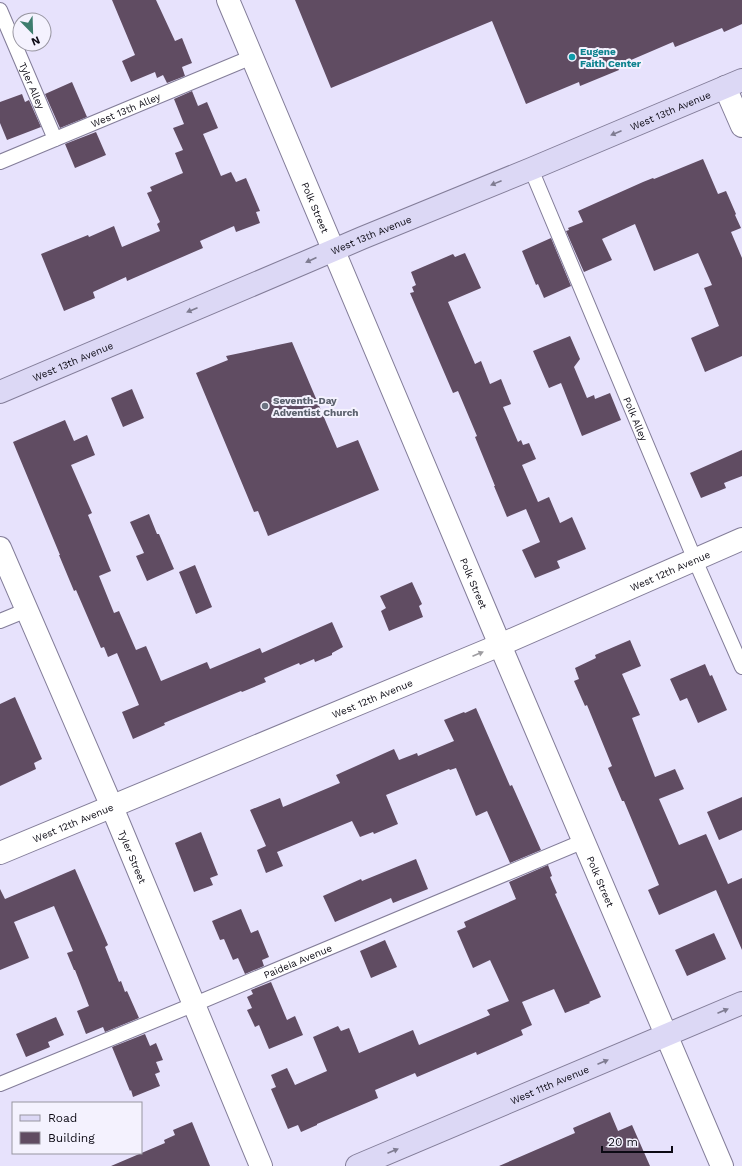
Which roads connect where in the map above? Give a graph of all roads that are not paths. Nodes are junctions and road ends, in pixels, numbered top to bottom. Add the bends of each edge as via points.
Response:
1 (228, 0) edge
2 (0, 10) edge
3 (252, 57) junction
4 (734, 83) edge
5 (742, 126) edge
6 (55, 139) junction
7 (0, 162) edge
8 (531, 169) junction
9 (334, 250) junction
10 (0, 392) edge
11 (742, 539) edge
12 (0, 548) edge
13 (695, 560) junction
14 (27, 610) junction
15 (0, 621) edge
16 (500, 645) junction
17 (742, 667) edge
18 (112, 807) junction
19 (584, 841) junction
20 (0, 854) edge
21 (742, 1003) edge
22 (194, 1004) junction
23 (667, 1035) junction
24 (6, 1082) edge
25 (261, 1166) edge
26 (357, 1166) edge
27 (722, 1166) edge

1 - 3 street, Polk Street
2 - 6 lane, Tyler Alley
3 - 6 lane, West 13th Alley
3 - 9 street, Polk Street
4 - 5 street
4 -> 8 main road, West 13th Avenue
6 - 7 lane, West 13th Alley
8 -> 9 main road, West 13th Avenue
8 - 13 lane, Polk Alley
9 -> 10 main road, West 13th Avenue
9 - 16 street, Polk Street
11 - 13 street, West 12th Avenue
12 - 14 street, Tyler Street
13 - 16 street, West 12th Avenue
13 - 17 lane, Polk Alley
14 - 15 lane
14 - 18 street, Tyler Street
18 -> 16 street, West 12th Avenue
16 - 19 street, Polk Street
18 - 20 street, West 12th Avenue
18 - 22 street, Tyler Street
19 - 22 lane, Paideia Avenue
19 - 23 street, Polk Street
23 -> 21 main road, West 11th Avenue
22 - 24 lane, Paideia Avenue
22 - 25 street, Tyler Street
26 -> 23 main road, West 11th Avenue
23 - 27 street, Polk Street

